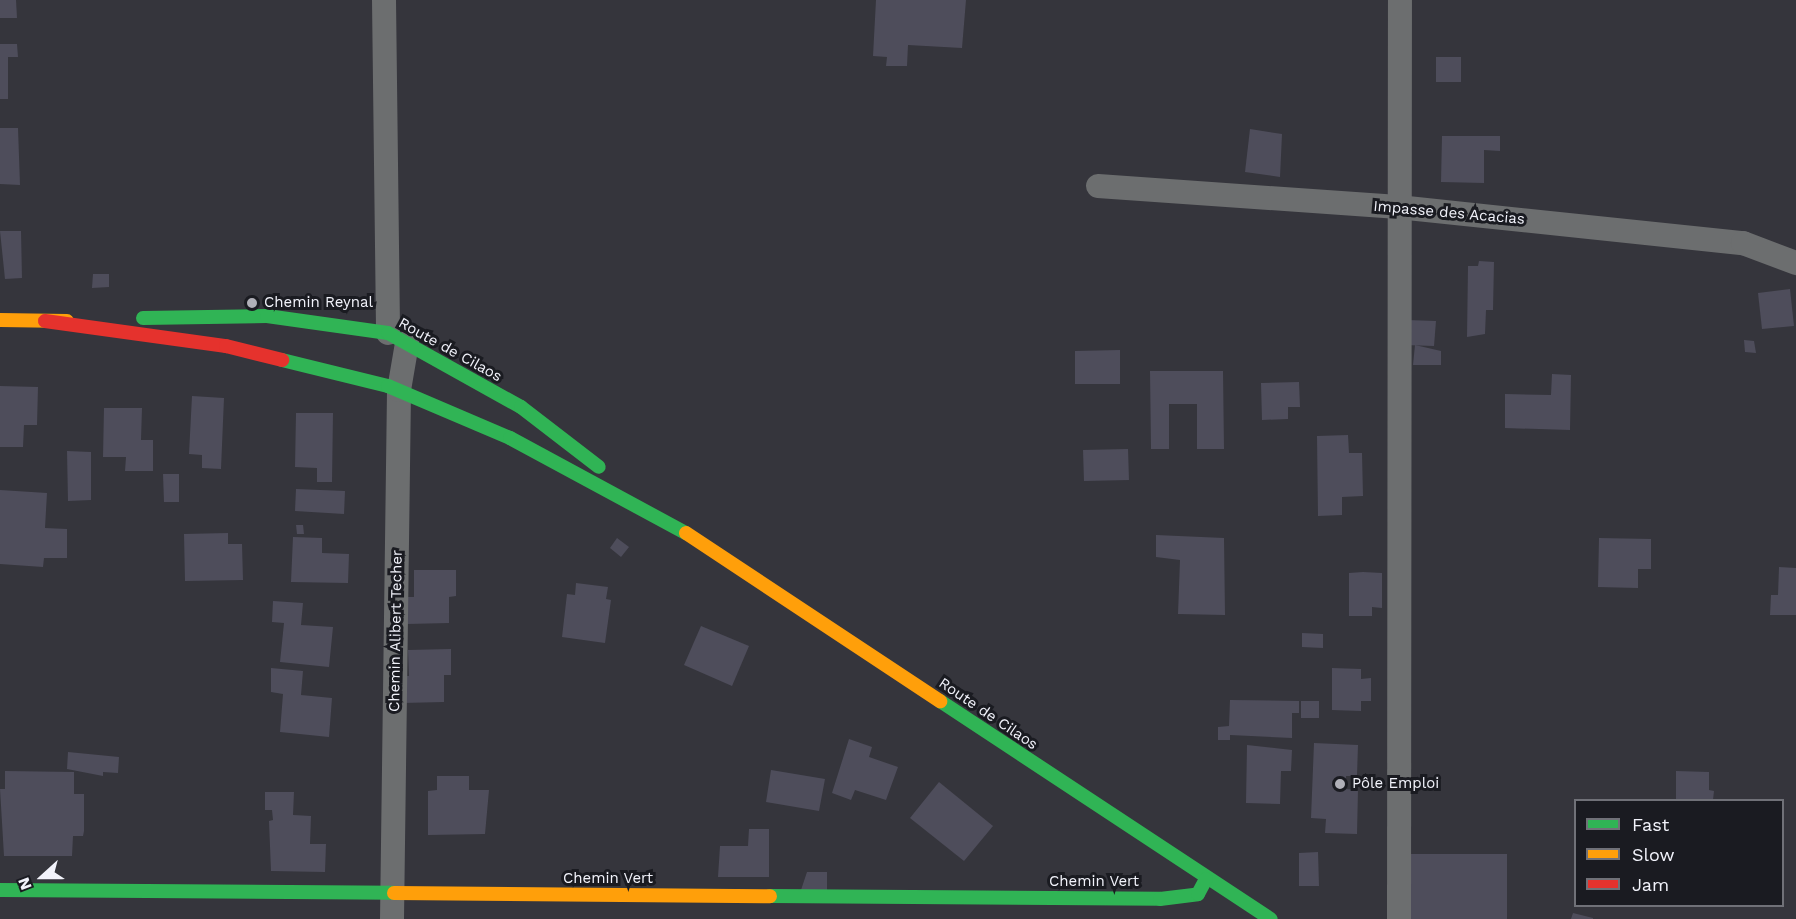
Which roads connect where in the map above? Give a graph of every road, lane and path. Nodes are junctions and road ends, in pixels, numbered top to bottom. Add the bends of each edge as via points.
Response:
1 (384, 0) edge
2 (1400, 0) edge
3 (1098, 186) dead end
4 (1398, 207) junction
5 (1796, 263) edge
6 (193, 316) junction
7 (0, 320) edge
8 (45, 321) junction
9 (397, 338) junction
10 (193, 340) junction
11 (399, 390) junction
12 (687, 534) junction
13 (1206, 879) junction
14 (0, 890) edge
15 (393, 895) junction
16 (392, 919) edge
17 (1271, 919) edge
18 (1399, 919) edge

1 - 9 street
2 - 4 street
3 - 4 street, Impasse des Acacias
4 - 5 street, Impasse des Acacias via 1743,243
4 - 18 street
6 - 8 main road, Route de Cilaos
6 - 9 main road, Route de Cilaos via 267,316
6 - 10 street
7 - 8 main road, Route de Cilaos
8 - 10 main road, Route de Cilaos
9 - 11 street, Chemin Alibert Techer
9 - 12 main road, Route de Cilaos via 521,407
10 - 11 main road, Route de Cilaos
11 - 12 main road, Route de Cilaos via 510,438
11 - 15 street, Chemin Alibert Techer
12 - 13 main road, Route de Cilaos
13 - 15 main road, Chemin Vert via 1198,894 1160,899
13 - 17 main road, Route de Cilaos
14 - 15 main road, Chemin Vert
15 - 16 street, Chemin Alibert Techer

